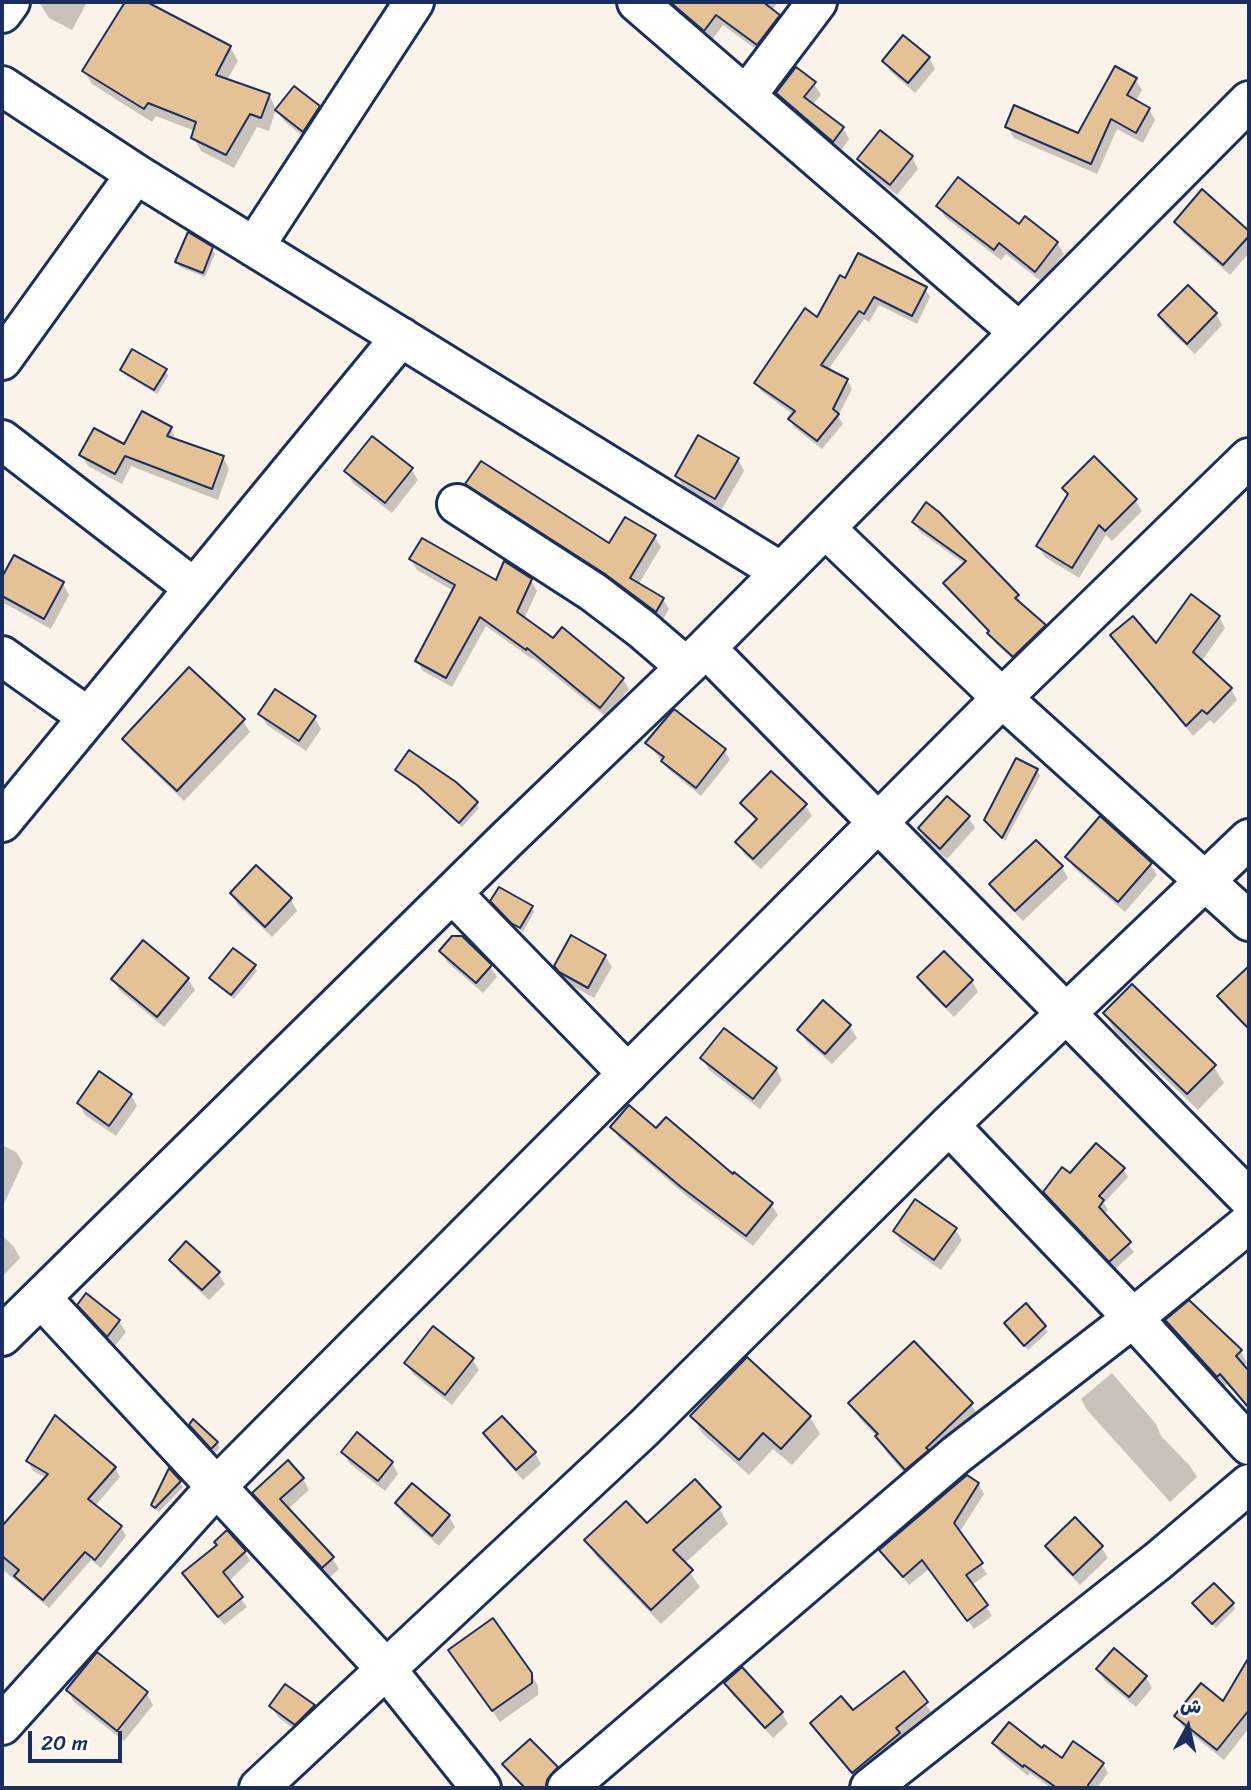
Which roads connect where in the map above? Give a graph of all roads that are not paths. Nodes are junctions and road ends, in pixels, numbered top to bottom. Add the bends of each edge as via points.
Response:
1 (10, 2) edge
2 (414, 2) edge
3 (637, 2) edge
4 (817, 2) edge
5 (2, 13) edge
6 (2, 86) edge
7 (746, 96) junction
8 (1248, 104) edge
9 (136, 174) junction
10 (254, 247) junction
11 (1019, 332) junction
12 (401, 337) junction
13 (2, 360) edge
14 (2, 440) edge
15 (1249, 458) edge
16 (457, 503) dead end
17 (825, 528) junction
18 (781, 572) junction
19 (194, 589) junction
20 (2, 656) edge
21 (696, 658) junction
22 (1002, 698) junction
23 (88, 717) junction
24 (2, 822) edge
25 (877, 824) junction
26 (1249, 839) edge
27 (1206, 882) junction
28 (452, 893) junction
29 (1249, 921) edge
30 (1064, 1013) junction
31 (628, 1074) junction
32 (949, 1125) junction
33 (1249, 1199) edge
34 (1249, 1223) edge
35 (15, 1317) edge
36 (1133, 1318) junction
37 (1249, 1445) edge
38 (1249, 1484) edge
39 (217, 1486) junction
40 (386, 1669) junction
41 (2, 1725) edge
42 (258, 1788) edge
43 (481, 1788) edge
44 (567, 1788) edge
45 (870, 1788) edge

1 - 5 street
2 - 10 street
3 - 7 street
4 - 7 street
6 - 9 street
7 - 11 street
8 - 11 street
9 - 10 street
9 - 13 street
10 - 12 street
11 - 17 street
12 - 18 street
12 - 19 street
14 - 19 street
15 - 22 street
16 - 21 street via 643,630
17 - 18 street
17 - 22 street
18 - 21 street
19 - 23 street
20 - 23 street
21 - 25 street
21 - 28 street
22 - 25 street
22 - 27 street
23 - 24 street
25 - 30 street
25 - 31 street
26 - 27 street
27 - 29 street
27 - 30 street
28 - 31 street
28 - 35 street
30 - 32 street
30 - 33 street
31 - 39 street
32 - 36 street
32 - 40 street via 644,1428
34 - 36 street
35 - 39 street
36 - 37 street
36 - 44 street via 956,1455
38 - 45 street
39 - 40 street
39 - 41 street
40 - 42 street
40 - 43 street

